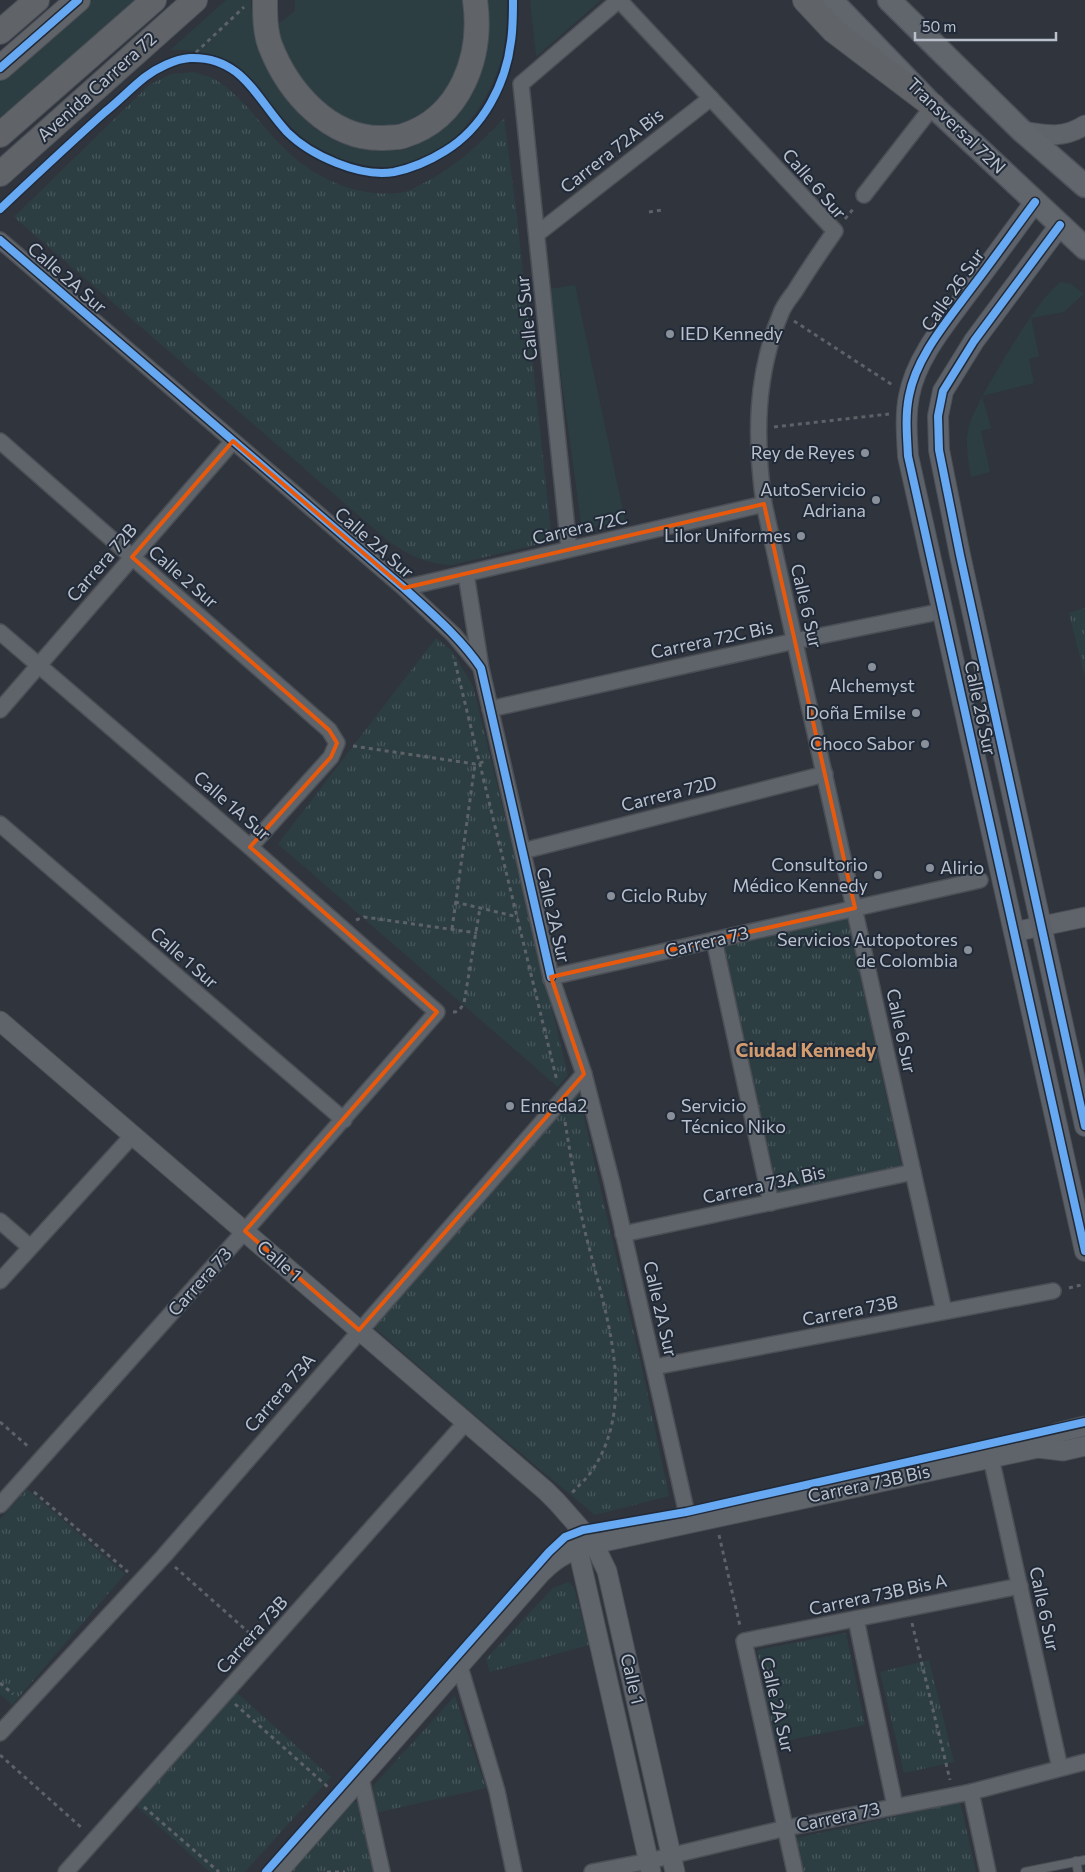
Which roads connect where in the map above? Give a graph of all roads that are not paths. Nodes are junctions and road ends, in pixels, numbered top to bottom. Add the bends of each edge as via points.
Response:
1 (37, 0) edge
2 (78, 0) edge
3 (154, 0) edge
4 (195, 0) edge
5 (265, 0) edge
6 (475, 0) edge
7 (619, 0) edge
8 (805, 0) edge
9 (831, 0) edge
10 (888, 0) edge
11 (0, 32) edge
12 (0, 68) edge
13 (74, 71) junction
14 (711, 98) junction
15 (933, 106) junction
16 (1085, 125) edge
17 (1022, 131) junction
18 (0, 135) edge
19 (34, 143) junction
20 (0, 174) edge
21 (1085, 186) edge
22 (864, 195) road end
23 (1035, 202) junction
24 (1060, 225) junction
25 (537, 234) junction
26 (0, 240) edge
27 (1085, 248) edge
28 (0, 441) edge
29 (233, 441) junction
30 (938, 450) junction
31 (908, 456) junction
32 (764, 504) junction
33 (569, 549) junction
34 (132, 557) junction
35 (466, 574) junction
36 (404, 588) junction
37 (943, 611) junction
38 (0, 632) edge
39 (795, 641) junction
40 (39, 665) junction
41 (481, 668) junction
42 (490, 709) junction
43 (0, 710) edge
44 (825, 774) junction
45 (0, 824) edge
46 (250, 847) junction
47 (523, 851) junction
48 (980, 880) dead end
49 (855, 908) junction
50 (1085, 917) edge
51 (1041, 926) junction
52 (1014, 932) junction
53 (714, 940) junction
54 (551, 977) junction
55 (437, 1012) joint
56 (0, 1021) edge
57 (584, 1074) junction
58 (344, 1120) junction
59 (1085, 1126) edge
60 (133, 1135) junction
61 (913, 1172) junction
62 (772, 1203) junction
63 (0, 1220) edge
64 (245, 1232) junction
65 (623, 1234) junction
66 (30, 1247) junction
67 (1085, 1251) edge
68 (0, 1282) edge
69 (1053, 1291) dead end
70 (944, 1311) junction
71 (359, 1330) junction
72 (654, 1367) junction
73 (466, 1422) junction
74 (1085, 1426) edge
75 (1085, 1446) edge
76 (1038, 1448) junction
77 (992, 1458) junction
78 (0, 1505) edge
79 (689, 1523) junction
80 (586, 1546) junction
81 (1020, 1586) junction
82 (856, 1619) junction
83 (744, 1641) joint
84 (460, 1667) junction
85 (0, 1733) edge
86 (1085, 1762) edge
87 (1060, 1768) junction
88 (361, 1778) junction
89 (971, 1792) junction
90 (894, 1806) junction
91 (786, 1828) junction
92 (1085, 1860) edge
93 (1076, 1861) junction
94 (674, 1864) edge
95 (650, 1867) edge
96 (66, 1872) edge
97 (278, 1872) edge
98 (382, 1872) edge
99 (514, 1872) edge
100 (592, 1872) edge
101 (795, 1872) edge
102 (988, 1872) edge
103 (1027, 1872) edge
104 (1078, 1872) edge

1 - 11 highway
2 - 12 highway
3 - 13 highway, Avenida Carrera 72
4 - 19 highway, Avenida Carrera 72
5 - 6 highway via 269,43 290,84 329,122 350,133 375,138 402,137 426,126 447,110 462,85 474,50
7 - 14 street, Calle 6 Sur
7 - 25 street, Calle 5 Sur via 522,84
8 - 15 highway via 834,31
9 - 15 main road, Transversal 72N
10 - 17 main road
13 - 18 highway, Avenida Carrera 72
13 - 19 highway
14 - 25 street, Carrera 72A Bis
14 - 32 street, Calle 6 Sur via 835,231 781,312 762,380 757,429
15 - 22 street
15 - 23 main road, Transversal 72N
16 - 17 street via 1074,133 1052,135
17 - 21 main road
19 - 20 highway, Avenida Carrera 72
23 - 24 main road, Transversal 72N
23 - 31 main road, Calle 26 Sur via 944,326 915,374 906,424
24 - 27 main road, Transversal 72N
24 - 30 main road, Calle 26 Sur via 974,341 944,390 938,416
25 - 33 street, Calle 5 Sur
26 - 29 street, Calle 2A Sur
28 - 34 street, Calle 2 Sur
29 - 34 street, Carrera 72B
29 - 36 street, Calle 2A Sur
30 - 31 main road
30 - 51 main road, Calle 26 Sur
31 - 37 main road, Calle 26 Sur
32 - 33 street, Carrera 72C
32 - 39 street, Calle 6 Sur
33 - 35 street, Carrera 72C
34 - 40 street, Carrera 72B
34 - 46 street, Calle 2 Sur via 329,730 337,744 331,757
35 - 36 street, Carrera 72C
35 - 41 street, Calle 2A Sur
36 - 41 street, Calle 2A Sur via 454,635
37 - 39 street, Carrera 72C Bis
37 - 52 main road, Calle 26 Sur
38 - 40 street, Calle 1A Sur
39 - 42 street, Carrera 72C Bis
39 - 44 street, Calle 6 Sur
40 - 43 street, Carrera 72B
40 - 46 street, Calle 1A Sur
41 - 42 street, Calle 2A Sur
42 - 47 street, Calle 2A Sur
44 - 47 street, Carrera 72D
44 - 49 street, Calle 6 Sur
45 - 58 street, Calle 1 Sur
46 - 55 street, Calle 1A Sur
47 - 54 street, Calle 2A Sur
48 - 49 street, Carrera 73
49 - 53 street, Carrera 73
49 - 61 street, Calle 6 Sur
50 - 51 street
51 - 52 street
51 - 59 main road, Calle 26 Sur
52 - 67 main road, Calle 26 Sur
53 - 54 street, Carrera 73
53 - 62 street
54 - 57 street, Calle 2A Sur
55 - 58 street, Carrera 73
56 - 60 street, Calle 1
57 - 65 street, Calle 2A Sur
57 - 71 street, Carrera 73A
58 - 64 street, Carrera 73
60 - 64 street, Calle 1
60 - 66 street
61 - 62 street, Carrera 73A Bis
61 - 70 street, Calle 6 Sur
62 - 65 street, Carrera 73A Bis
63 - 66 street
64 - 71 street, Calle 1
64 - 78 street, Carrera 73
65 - 72 street, Calle 2A Sur
66 - 68 street
69 - 70 street, Carrera 73B
70 - 72 street, Carrera 73B
71 - 73 street, Calle 1
71 - 85 street, Carrera 73A via 163,1557
72 - 79 street, Calle 2A Sur
73 - 80 street, Calle 1 via 562,1500
73 - 96 street, Carrera 73B
74 - 76 street, Carrera 73B Bis via 1057,1434
75 - 76 street, Carrera 73B Bis via 1063,1451
76 - 77 street, Carrera 73B Bis
77 - 79 street, Carrera 73B Bis
77 - 81 street, Calle 6 Sur
79 - 80 street, Carrera 73B Bis
80 - 84 street, Carrera 73B Bis via 558,1557 541,1573
80 - 94 street, Calle 1 via 607,1571
80 - 95 street, Calle 1
81 - 82 street, Carrera 73B Bis A
81 - 87 street, Calle 6 Sur
82 - 83 street, Carrera 73B Bis A
82 - 90 street
83 - 91 street, Calle 2A Sur
84 - 88 street, Carrera 73B Bis
84 - 99 street via 497,1791
86 - 87 street, Carrera 73
87 - 89 street, Carrera 73
88 - 97 street, Carrera 73B Bis
88 - 98 street
89 - 90 street, Carrera 73
89 - 102 street
90 - 91 street, Carrera 73
91 - 94 street, Carrera 73
91 - 101 street, Calle 2A Sur
92 - 93 lane
93 - 103 lane
93 - 104 lane
94 - 95 street, Carrera 73
95 - 100 street, Carrera 73

